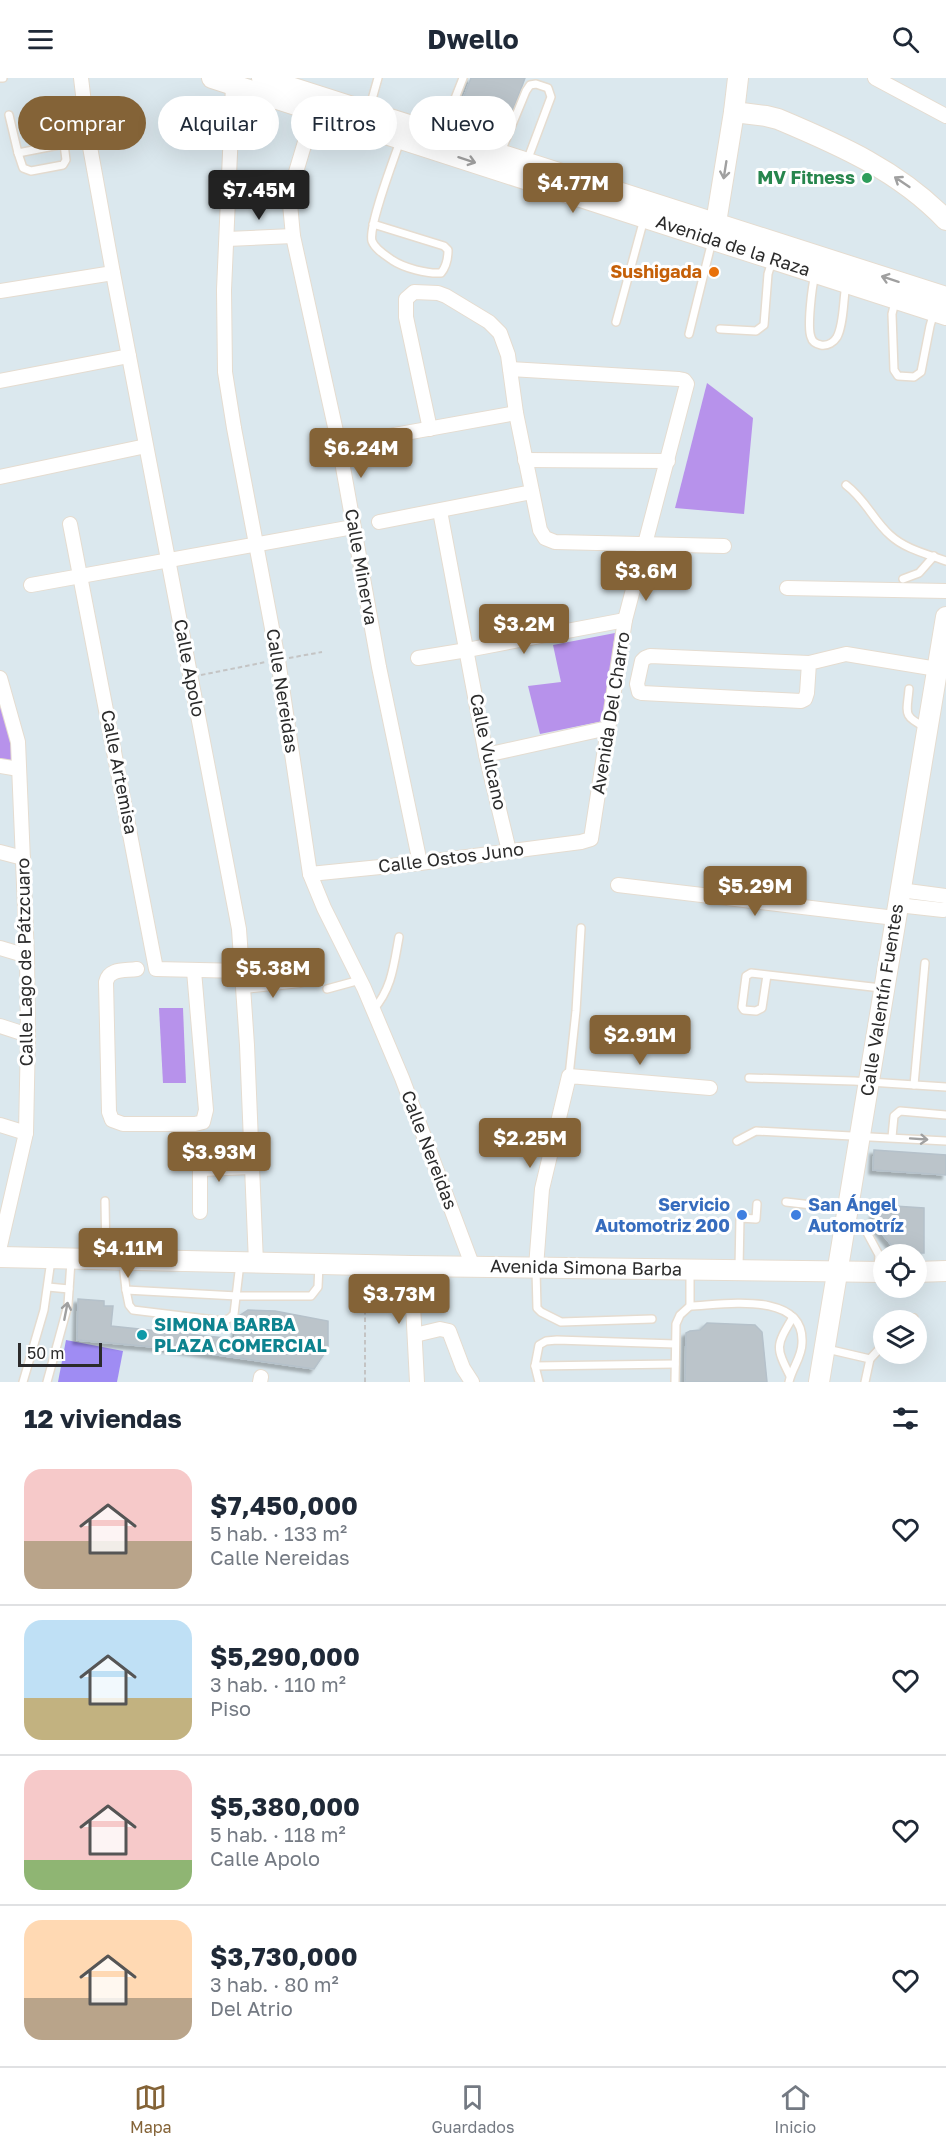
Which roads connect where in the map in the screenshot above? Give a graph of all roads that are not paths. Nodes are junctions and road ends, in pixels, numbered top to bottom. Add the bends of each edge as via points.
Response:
1 (81, 78) edge
2 (212, 78) edge
3 (263, 78) edge
4 (378, 78) edge
5 (464, 78) edge
6 (738, 78) edge
7 (875, 78) edge
8 (292, 82) edge
9 (233, 85) junction
10 (83, 96) edge
11 (307, 96) edge
12 (373, 96) edge
13 (457, 96) edge
14 (291, 98) edge
15 (734, 112) junction
16 (944, 114) edge
17 (9, 115) dead end
18 (397, 137) edge
19 (401, 139) junction
20 (33, 150) edge
21 (65, 150) edge
22 (91, 150) edge
23 (302, 150) edge
24 (484, 150) edge
25 (18, 153) junction
26 (500, 155) junction
27 (526, 164) junction
28 (644, 216) junction
29 (946, 220) edge
30 (373, 224) junction
31 (715, 231) junction
32 (293, 236) junction
33 (227, 239) junction
34 (773, 259) junction
35 (113, 273) junction
36 (816, 273) junction
37 (847, 283) junction
38 (0, 291) edge
39 (896, 299) junction
40 (942, 308) edge
41 (616, 322) dead end
42 (720, 329) dead end
43 (689, 333) dead end
44 (129, 356) junction
45 (510, 369) junction
46 (0, 381) edge
47 (516, 413) junction
48 (430, 429) junction
49 (361, 441) dead end
50 (146, 446) junction
51 (525, 460) junction
52 (668, 461) junction
53 (0, 477) edge
54 (846, 485) dead end
55 (532, 492) junction
56 (440, 511) junction
57 (379, 522) dead end
58 (70, 524) dead end
59 (353, 527) junction
60 (257, 544) junction
61 (646, 544) junction
62 (724, 546) dead end
63 (934, 556) junction
64 (168, 560) junction
65 (946, 561) edge
66 (82, 576) junction
67 (903, 579) dead end
68 (31, 585) dead end
69 (787, 588) dead end
70 (946, 591) edge
71 (946, 617) edge
72 (625, 620) junction
73 (467, 650) junction
74 (418, 658) dead end
75 (809, 663) junction
76 (937, 669) junction
77 (0, 678) edge
78 (909, 689) dead end
79 (608, 728) junction
80 (927, 729) junction
81 (486, 755) junction
82 (0, 766) edge
83 (19, 769) junction
84 (591, 839) joint
85 (509, 851) junction
86 (0, 852) edge
87 (22, 858) junction
88 (420, 863) junction
89 (310, 874) junction
90 (618, 885) dead end
91 (946, 896) edge
92 (898, 905) junction
93 (946, 909) edge
94 (581, 928) dead end
95 (399, 937) dead end
96 (0, 948) edge
97 (27, 956) junction
98 (925, 963) dead end
99 (137, 969) dead end
100 (194, 971) junction
101 (243, 971) junction
102 (767, 975) junction
103 (300, 980) dead end
104 (360, 980) junction
105 (244, 986) junction
106 (883, 988) junction
107 (327, 989) dead end
108 (373, 1010) junction
109 (0, 1026) edge
110 (28, 1035) junction
111 (569, 1076) junction
112 (749, 1078) dead end
113 (868, 1083) junction
114 (914, 1085) junction
115 (946, 1087) edge
116 (710, 1088) dead end
117 (946, 1115) edge
118 (0, 1125) edge
119 (26, 1133) junction
120 (859, 1136) junction
121 (892, 1137) junction
122 (737, 1141) dead end
123 (946, 1141) edge
124 (252, 1167) junction
125 (105, 1201) dead end
126 (786, 1202) dead end
127 (757, 1204) dead end
128 (200, 1212) dead end
129 (846, 1215) junction
130 (2, 1227) edge
131 (873, 1244) edge
132 (0, 1246) edge
133 (0, 1257) edge
134 (51, 1258) junction
135 (71, 1258) junction
136 (115, 1260) junction
137 (248, 1262) junction
138 (319, 1264) junction
139 (411, 1266) junction
140 (473, 1267) junction
141 (537, 1268) junction
142 (690, 1270) junction
143 (739, 1270) junction
144 (946, 1271) edge
145 (838, 1272) junction
146 (873, 1272) edge
147 (927, 1272) edge
148 (48, 1287) junction
149 (69, 1289) junction
150 (126, 1290) junction
151 (237, 1296) junction
152 (690, 1305) junction
153 (793, 1317) junction
154 (652, 1319) dead end
155 (415, 1335) junction
156 (675, 1344) junction
157 (825, 1348) junction
158 (873, 1356) edge
159 (870, 1359) junction
160 (675, 1364) junction
161 (535, 1366) junction
162 (790, 1379) edge
163 (23, 1382) edge
164 (47, 1382) edge
165 (417, 1382) edge
166 (472, 1382) edge
167 (539, 1382) edge
168 (675, 1382) edge
169 (819, 1382) edge
170 (865, 1382) edge

1 - 10 street, Calle Apolo
2 - 9 main road, Avenida de la Raza
3 - 8 main road, Avenida de la Raza
4 - 12 lane
5 - 13 lane
6 - 15 main road
7 - 16 street
8 - 11 main road, Avenida de la Raza
9 - 14 main road, Avenida de la Raza
9 - 33 street, Calle Nereidas
29 -> 15 main road via 910,187 859,155 778,119
15 -> 31 main road
17 - 25 lane
18 - 19 main road, Avenida de la Raza
19 -> 28 main road, Avenida de la Raza
19 - 30 lane
20 - 25 lane
21 - 25 lane via 63,165 31,171 23,168
22 - 35 street, Calle Apolo
23 - 32 street, Calle Minerva via 293,182
24 - 26 main road, Avenida de la Raza
26 - 27 main road, Avenida de la Raza
26 - 27 lane via 530,85 548,88 551,97
27 - 31 main road, Avenida de la Raza
28 - 31 main road, Avenida de la Raza
28 - 41 lane
30 - 30 lane via 375,247 396,263 436,273 444,270 448,255 444,246
31 - 34 main road, Avenida de la Raza
40 -> 31 main road, Avenida de la Raza
31 - 43 lane
32 - 33 street
32 - 59 street, Calle Minerva
33 - 60 street, Calle Nereidas via 225,372
34 - 36 main road, Avenida de la Raza
34 - 42 lane via 764,325 756,331
35 - 38 street
35 - 44 street, Calle Apolo
36 - 37 main road, Avenida de la Raza
36 - 37 lane via 810,334 819,344 832,342 838,334
37 - 39 main road, Avenida de la Raza
39 - 40 main road, Avenida de la Raza
39 - 40 lane via 892,314 894,370 898,376 914,377 921,372 930,326
44 - 46 street
44 - 50 street, Calle Apolo
45 - 47 street
45 - 48 street via 505,345 495,326 438,293 414,292 406,299 406,317
45 - 52 street, Avenida Del Charro via 684,380 687,391
47 - 48 street
47 - 51 street
48 - 49 street
50 - 53 street
50 - 64 street, Calle Apolo
51 - 52 street
51 - 55 street
52 - 61 street, Avenida Del Charro
54 - 63 lane via 888,534 908,547
55 - 56 street
55 - 61 street via 545,538 555,542
56 - 57 street
56 - 73 street, Calle Vulcano
58 - 66 street, Calle Artemisa
59 - 60 street
59 - 88 street, Calle Minerva
60 - 64 street
60 - 89 street, Calle Nereidas
61 - 62 street
61 - 72 street, Avenida Del Charro
63 - 65 lane
63 - 67 lane via 919,573
64 - 66 street
64 - 101 street, Calle Apolo via 239,929
66 - 68 street
66 - 100 street, Calle Artemisa via 156,969
69 - 70 street
71 - 76 main road, Calle Valentín Fuentes
72 - 73 street
72 - 79 street, Avenida Del Charro
73 - 74 street
73 - 81 street, Calle Vulcano
75 - 75 street via 807,693 801,701 642,693 637,687 642,661 650,656
75 - 76 street via 846,654
76 - 80 main road, Calle Valentín Fuentes
77 - 83 street, Calle Lago de Pátzcuaro via 15,728
78 - 80 lane via 907,712 911,720
79 - 81 street
79 - 84 street, Avenida Del Charro
80 - 92 main road, Calle Valentín Fuentes
81 - 85 street, Calle Vulcano
82 - 83 street
83 - 87 street, Calle Lago de Pátzcuaro
84 - 85 street, Calle Ostos Juno
85 - 88 street, Calle Ostos Juno
86 - 87 street
87 - 97 street, Calle Lago de Pátzcuaro
88 - 89 street, Calle Ostos Juno
89 - 104 street, Calle Nereidas
90 - 92 street
91 - 92 street
92 - 93 street
92 - 106 main road, Calle Valentín Fuentes
94 - 111 lane
95 - 108 lane via 389,987
96 - 97 street
97 - 110 street, Calle Lago de Pátzcuaro
98 - 114 lane
99 - 100 street via 112,972 106,982 109,1112 112,1120 123,1124 203,1122 206,1110
100 - 101 street
101 - 105 street, Calle Apolo
102 - 102 lane via 748,973 744,1010 762,1008
102 - 106 lane
103 - 105 street
104 - 107 lane
104 - 108 street, Calle Nereidas
105 - 124 street, Calle Apolo
106 - 113 main road, Calle Valentín Fuentes
108 - 140 street, Calle Nereidas
109 - 110 street
110 - 119 street, Calle Lago de Pátzcuaro
111 - 116 street
111 - 141 street via 542,1189
112 - 113 lane
113 - 114 lane
113 - 120 main road, Calle Valentín Fuentes
114 - 115 lane
117 - 121 lane via 900,1111 894,1116
118 - 119 street
119 - 130 street, Calle Lago de Pátzcuaro
120 - 121 lane
120 - 122 lane via 756,1131
120 - 129 main road, Calle Valentín Fuentes
121 -> 123 lane
124 - 128 street via 200,1169
124 - 137 street, Calle Apolo
125 - 136 lane
126 - 129 lane
127 - 143 lane via 756,1219 740,1218
129 - 131 lane via 865,1229
129 - 145 main road, Calle Valentín Fuentes
130 - 132 street, Calle Lago de Pátzcuaro
133 - 134 main road, Avenida Simona Barba
134 - 135 main road, Avenida Simona Barba
134 - 148 lane
135 - 136 main road, Avenida Simona Barba
135 - 149 lane
136 - 137 main road, Avenida Simona Barba
136 - 150 lane
137 - 138 main road, Avenida Simona Barba
137 - 151 lane
138 - 139 main road, Avenida Simona Barba
138 - 151 lane via 318,1287 311,1296
139 - 140 main road, Avenida Simona Barba
139 - 155 street
140 - 141 main road, Avenida Simona Barba
141 - 142 main road, Avenida Simona Barba
141 - 154 lane via 537,1308 561,1322
142 - 143 main road, Avenida Simona Barba
142 - 152 lane
143 - 145 main road, Avenida Simona Barba
144 - 147 main road
145 - 146 main road, Avenida Simona Barba
145 - 157 main road, Calle Valentín Fuentes
148 - 149 lane
148 - 163 lane
164 -> 149 lane via 65,1320
150 - 151 lane
150 - 151 lane via 133,1310 216,1321 233,1316
152 - 153 lane via 772,1305
152 - 156 lane via 677,1319
153 - 162 lane via 803,1339
153 - 162 lane via 778,1348
155 - 165 street
155 - 166 street via 440,1329 451,1333
156 - 160 lane
156 - 161 lane via 546,1341 539,1345
157 - 159 lane
157 - 169 main road, Calle Valentín Fuentes
158 - 159 lane
159 - 170 lane
160 - 161 lane
160 - 168 lane
161 - 167 lane

